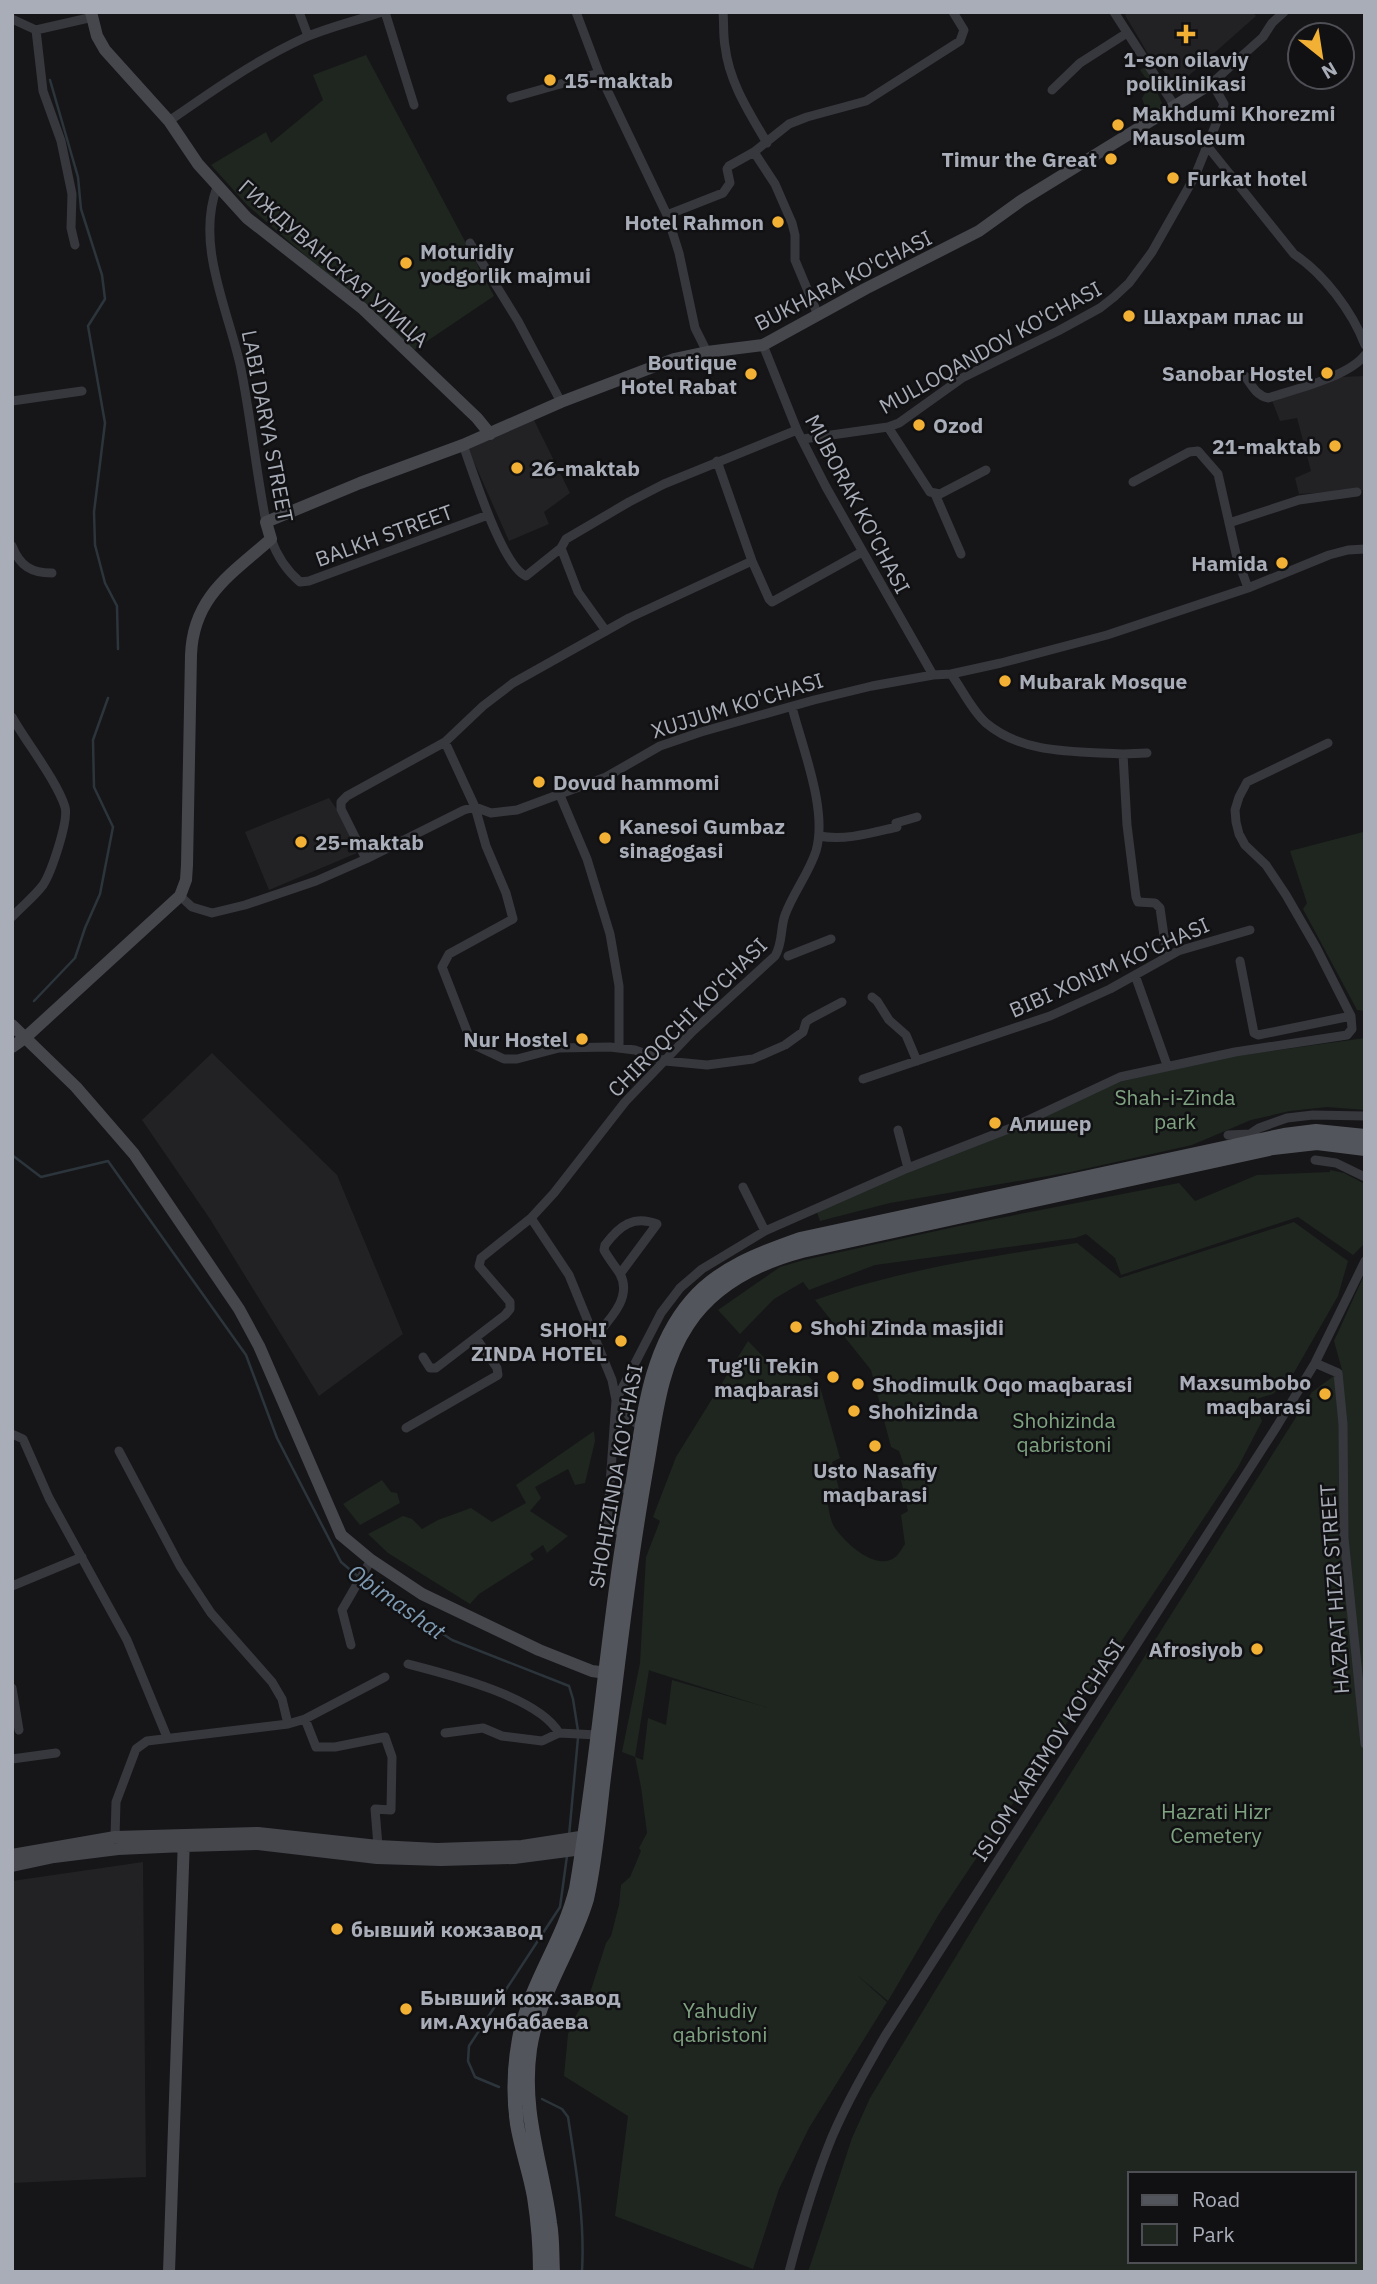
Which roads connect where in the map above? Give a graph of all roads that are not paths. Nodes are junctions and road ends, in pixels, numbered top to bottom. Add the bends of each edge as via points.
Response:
1 (299, 12) edge
2 (384, 12) edge
3 (576, 12) edge
4 (723, 12) edge
5 (953, 12) edge
6 (1114, 12) edge
7 (1284, 12) edge
8 (92, 15) edge
9 (12, 19) edge
10 (36, 30) junction
11 (1127, 33) junction
12 (308, 36) junction
13 (598, 73) junction
14 (1212, 83) junction
15 (1052, 90) dead end
16 (511, 98) dead end
17 (1174, 105) junction
18 (414, 106) dead end
19 (169, 121) junction
20 (767, 143) junction
21 (1208, 147) junction
22 (754, 152) junction
23 (217, 187) junction
24 (667, 215) junction
25 (470, 243) dead end
26 (75, 245) dead end
27 (818, 316) junction
28 (763, 345) junction
29 (1365, 345) edge
30 (707, 352) junction
31 (1365, 355) edge
32 (1245, 376) dead end
33 (82, 391) dead end
34 (12, 401) edge
35 (561, 402) junction
36 (888, 427) junction
37 (490, 434) junction
38 (800, 435) junction
39 (463, 445) junction
40 (717, 461) junction
41 (985, 470) dead end
42 (1133, 482) dead end
43 (1357, 492) dead end
44 (935, 494) junction
45 (488, 515) junction
46 (266, 522) junction
47 (1229, 523) junction
48 (271, 539) junction
49 (12, 546) edge
50 (561, 548) junction
51 (1365, 549) edge
52 (862, 552) junction
53 (961, 554) dead end
54 (752, 561) junction
55 (52, 573) dead end
56 (1248, 588) junction
57 (606, 631) junction
58 (951, 674) junction
59 (933, 675) junction
60 (792, 707) junction
61 (12, 717) edge
62 (445, 742) junction
63 (1328, 743) dead end
64 (1147, 753) dead end
65 (1123, 754) junction
66 (559, 793) junction
67 (475, 807) junction
68 (917, 817) dead end
69 (819, 836) junction
70 (366, 859) junction
71 (180, 896) junction
72 (12, 917) edge
73 (1250, 929) dead end
74 (831, 939) dead end
75 (788, 956) dead end
76 (1167, 957) junction
77 (1240, 961) dead end
78 (1135, 975) junction
79 (872, 997) dead end
80 (842, 1002) dead end
81 (1350, 1016) junction
82 (12, 1025) edge
83 (26, 1037) junction
84 (12, 1046) edge
85 (619, 1048) junction
86 (665, 1061) junction
87 (918, 1061) junction
88 (1167, 1065) junction
89 (863, 1079) dead end
90 (1365, 1116) edge
91 (898, 1130) dead end
92 (1228, 1135) dead end
93 (1365, 1136) edge
94 (1365, 1149) edge
95 (1315, 1160) dead end
96 (908, 1168) junction
97 (1365, 1177) edge
98 (743, 1187) dead end
99 (531, 1218) junction
100 (765, 1231) junction
101 (1365, 1261) edge
102 (620, 1274) junction
103 (594, 1338) junction
104 (477, 1339) junction
105 (423, 1357) dead end
106 (1315, 1363) junction
107 (616, 1400) junction
108 (642, 1427) junction
109 (406, 1428) dead end
110 (12, 1434) edge
111 (119, 1451) dead end
112 (610, 1487) junction
113 (631, 1489) junction
114 (623, 1532) junction
115 (82, 1557) junction
116 (371, 1560) junction
117 (12, 1586) edge
118 (351, 1645) dead end
119 (408, 1664) dead end
120 (611, 1674) junction
121 (384, 1677) dead end
122 (12, 1688) edge
123 (304, 1719) junction
124 (288, 1724) junction
125 (19, 1730) dead end
126 (445, 1733) dead end
127 (562, 1733) junction
128 (590, 1734) junction
129 (167, 1737) junction
130 (1365, 1744) edge
131 (56, 1753) dead end
132 (12, 1759) edge
133 (115, 1837) junction
134 (184, 1840) junction
135 (589, 1841) junction
136 (378, 1846) junction
137 (12, 1855) edge
138 (12, 1866) edge
139 (169, 2272) edge
140 (540, 2272) edge
141 (553, 2272) edge
142 (789, 2272) edge

1 - 12 street
2 - 12 street
2 - 18 street
3 - 13 street
4 - 20 street via 724,46 732,76
5 - 20 street via 964,30 960,41 866,101 789,124
6 - 11 street
7 - 14 street
8 - 10 street
8 - 19 street, ГИЖДУВАНСКАЯ УЛИЦА via 105,50
9 - 10 street
10 - 26 street via 43,91 61,141 72,194
11 - 15 street via 1080,63
11 - 17 street
12 - 19 street
13 - 16 street
13 - 24 street
14 - 17 street, BUKHARA KO'CHASI
14 - 21 street, MULLOQANDOV KO'CHASI via 1224,104
17 - 27 street, BUKHARA KO'CHASI via 979,231
19 - 23 street, ГИЖДУВАНСКАЯ УЛИЦА
20 - 22 street
21 - 29 street via 1294,254 1312,266 1356,324
21 - 36 street, MULLOQANDOV KO'CHASI via 1152,252 1114,298 962,378
22 - 24 street via 729,166 730,183 723,193
22 - 27 street via 792,223 795,261
23 - 37 street, ГИЖДУВАНСКАЯ УЛИЦА via 247,218 362,308
23 - 46 street, LABI DARYA STREET via 210,223 214,258 241,367
24 - 30 street via 695,328
25 - 35 street
27 - 28 street, BUKHARA KO'CHASI
28 - 30 street, BUKHARA KO'CHASI
28 - 38 street, MUBORAK KO'CHASI
30 - 35 street, BUKHARA KO'CHASI via 674,359
31 - 32 street via 1334,375 1268,398 1261,397
33 - 34 street
35 - 37 street, BUKHARA KO'CHASI
36 - 38 street, MULLOQANDOV KO'CHASI
36 - 44 street
37 - 39 street, BUKHARA KO'CHASI
38 - 40 street, MULLOQANDOV KO'CHASI
38 - 52 street, MUBORAK KO'CHASI
39 - 45 street
39 - 46 street, BUKHARA KO'CHASI
40 - 50 street, MULLOQANDOV KO'CHASI via 629,502 566,539
40 - 54 street
41 - 44 street
42 - 47 street via 1198,451 1219,474
43 - 47 street via 1299,500
44 - 53 street
45 - 48 street, BALKH STREET via 300,582 277,555
45 - 50 street, MULLOQANDOV KO'CHASI via 522,575
46 - 48 street, LABI DARYA STREET
47 - 56 street
48 - 71 street, LABI DARYA STREET via 215,589 194,628 187,873
49 - 55 street via 23,566
50 - 57 street via 578,592
51 - 56 street, XUJJUM KO'CHASI via 1329,555
52 - 54 street via 772,602
52 - 59 street, MUBORAK KO'CHASI
54 - 57 street
56 - 58 street, XUJJUM KO'CHASI via 1089,640
57 - 62 street via 508,687
58 - 59 street, XUJJUM KO'CHASI
58 - 65 street via 984,722 1006,737 1077,753
59 - 60 street, XUJJUM KO'CHASI
60 - 66 street, XUJJUM KO'CHASI via 660,746 606,777
60 - 69 street, CHIROQCHI KO'CHASI via 817,806
61 - 72 street via 65,809 46,879
62 - 67 street
62 - 70 street via 341,802
63 - 81 street via 1247,782 1239,797 1236,822 1245,845 1266,865 1286,895
64 - 65 street
65 - 76 street via 1136,897 1138,902 1155,903 1160,908
66 - 67 street, XUJJUM KO'CHASI via 516,810 491,813
66 - 85 street via 607,922 619,986
67 - 70 street, XUJJUM KO'CHASI
67 - 85 street via 513,919 449,954 442,968 472,1044 504,1059 559,1048
68 - 69 street via 896,823 897,827 862,834 836,839
69 - 86 street, CHIROQCHI KO'CHASI via 816,852 786,913 782,945 775,956
70 - 71 street, XUJJUM KO'CHASI via 304,885 212,913
71 - 83 street
73 - 76 street, BIBI XONIM KO'CHASI
74 - 75 street
76 - 78 street, BIBI XONIM KO'CHASI
77 - 81 street via 1258,1035
78 - 87 street, BIBI XONIM KO'CHASI via 1050,1016
78 - 88 street
79 - 87 street via 906,1035
80 - 86 street via 810,1019 803,1032 785,1045 753,1059 707,1065
81 - 88 street via 1352,1029 1347,1035
82 - 83 street
83 - 84 street
83 - 116 street via 134,1154 239,1309 341,1535
85 - 86 street
86 - 99 street, CHIROQCHI KO'CHASI via 625,1102
87 - 89 street, BIBI XONIM KO'CHASI
88 - 96 street via 1120,1077 1011,1128
90 - 92 street via 1287,1118 1250,1134
91 - 96 street
93 - 108 main road, SHOHIZINDA KO'CHASI via 1284,1135 770,1249 712,1279 680,1315 658,1358
94 - 120 main road, SHOHIZINDA KO'CHASI via 1295,1145 1158,1172 802,1251 763,1264 726,1284 705,1301 688,1325 665,1376
95 - 97 street via 1336,1163
96 - 100 street
98 - 100 street
99 - 103 street via 569,1275
99 - 104 street, CHIROQCHI KO'CHASI via 478,1262 510,1302 510,1309
100 - 107 street via 702,1269 680,1288 656,1322
101 - 106 street, ISLOM KARIMOV KO'CHASI
102 - 102 street via 635,1254 657,1224 634,1219 609,1240 604,1250
102 - 103 street via 622,1299
103 - 107 street
104 - 105 street via 433,1369
104 - 109 street via 498,1376
106 - 130 street, HAZRAT HIZR STREET via 1338,1373 1344,1538
106 - 142 street, ISLOM KARIMOV KO'CHASI via 885,2036 832,2138
107 - 108 street
107 - 112 street
108 - 113 main road, SHOHIZINDA KO'CHASI
110 - 115 street via 23,1439
111 - 124 street via 192,1584 272,1682
112 - 113 street
112 - 114 street via 607,1527
113 - 114 main road, SHOHIZINDA KO'CHASI
114 - 120 main road, SHOHIZINDA KO'CHASI
115 - 117 street
115 - 129 street via 127,1640
116 - 118 street via 342,1610
116 - 120 street via 468,1617 592,1671
119 - 127 street via 457,1676 537,1710
120 - 128 main road, SHOHIZINDA KO'CHASI
120 - 135 main road, SHOHIZINDA KO'CHASI
121 - 123 street
122 - 125 street
123 - 124 street
123 - 136 street via 316,1747 385,1737 392,1757 391,1810 375,1809
124 - 129 street
126 - 127 street via 483,1728 502,1736 542,1741
127 - 128 street
128 - 135 main road, SHOHIZINDA KO'CHASI
129 - 133 street via 136,1749 116,1802
131 - 132 street
133 - 134 street
133 - 137 street
134 - 135 street via 441,1860 514,1858
134 - 136 street via 258,1833
134 - 138 street
134 - 139 street
135 - 136 street via 436,1849
135 - 140 main road, SHOHIZINDA KO'CHASI via 568,1915 524,2015 515,2073 517,2124 534,2195
135 - 141 main road, SHOHIZINDA KO'CHASI via 590,1885 583,1912 538,2015 527,2077 529,2117 551,2224

